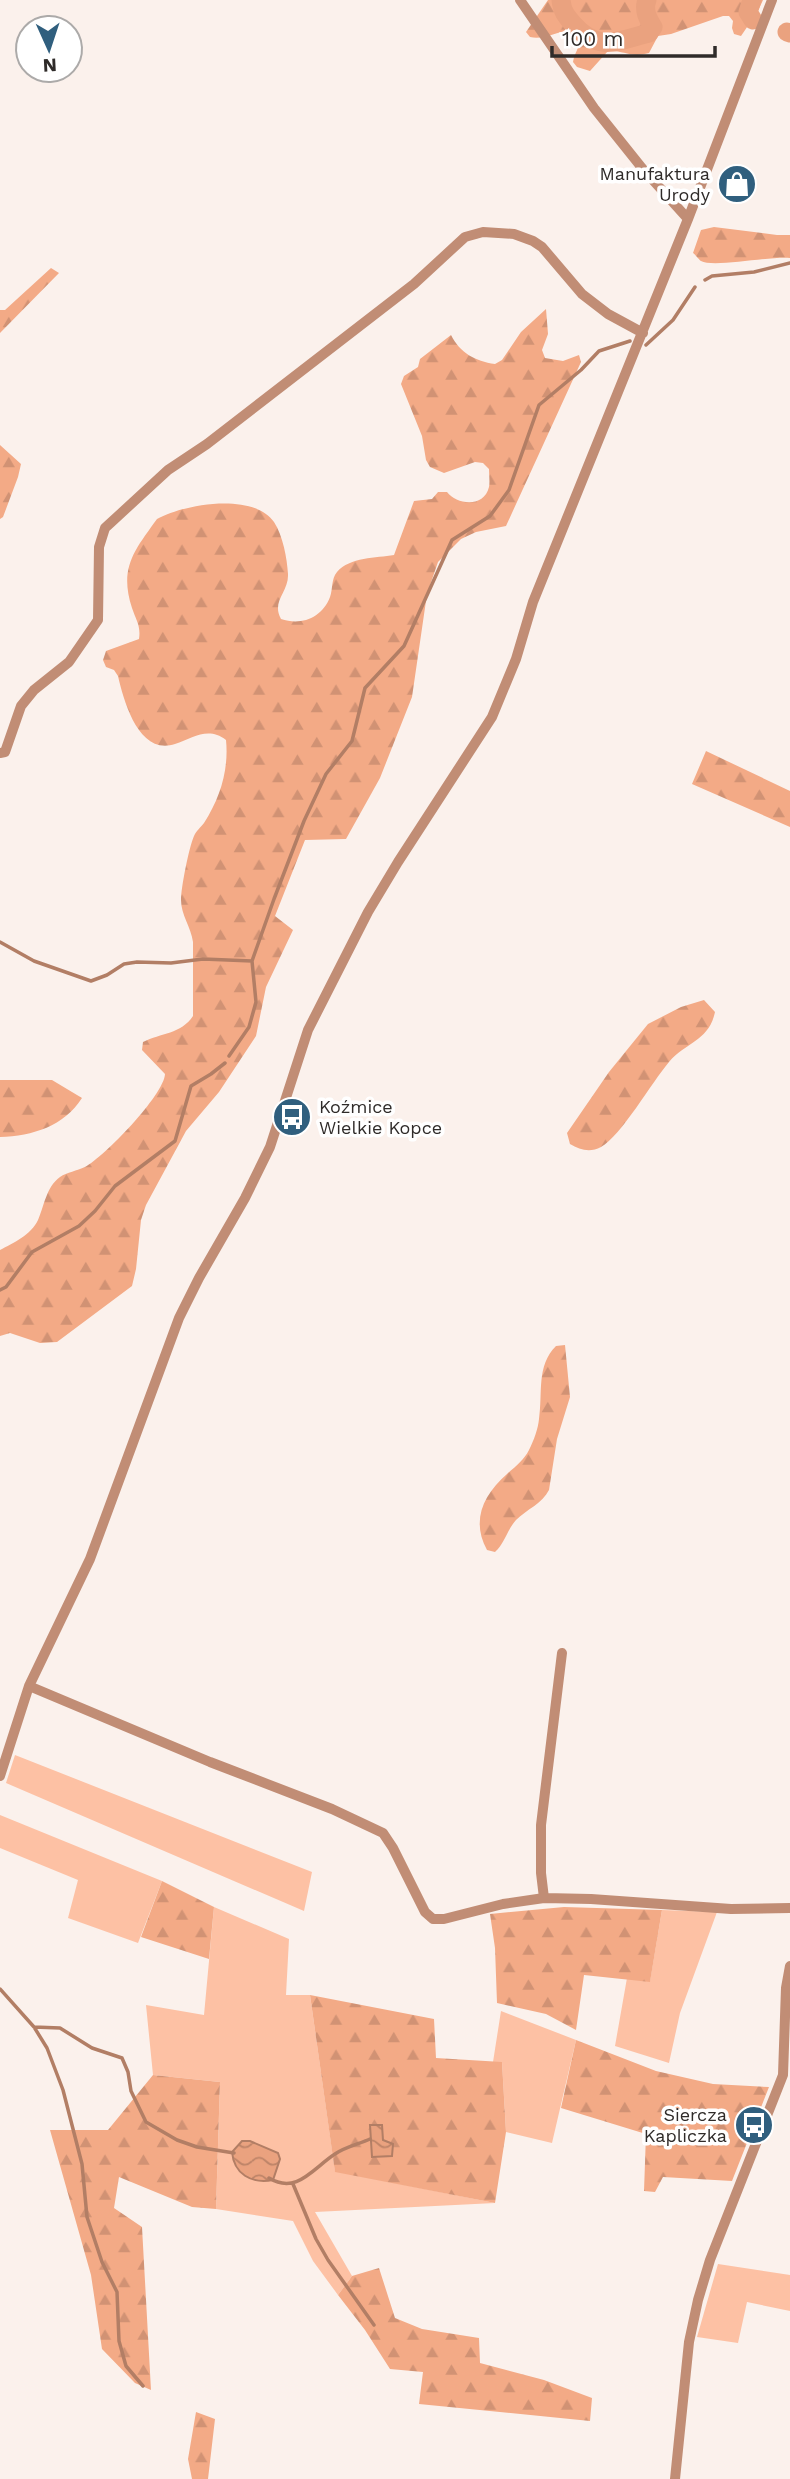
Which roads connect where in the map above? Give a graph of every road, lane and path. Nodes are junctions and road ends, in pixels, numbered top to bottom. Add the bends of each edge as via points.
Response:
1 (520, 0) edge
2 (772, 0) edge
3 (688, 219) junction
4 (643, 333) junction
5 (0, 753) edge
6 (562, 1653) dead end
7 (29, 1686) junction
8 (0, 1776) edge
9 (544, 1898) junction
10 (790, 1908) edge
11 (790, 1966) edge
12 (786, 2075) edge
13 (675, 2479) edge

1 - 3 street via 594,108
2 - 3 street
3 - 4 street
4 - 5 street via 582,294 533,241 514,234 482,232 465,237 392,301 168,470 106,528 99,547 99,620 69,662 21,706 9,745
4 - 7 street via 533,602 501,700 362,923 314,1018 270,1147 184,1306 90,1559
6 - 9 street via 541,1825
7 - 8 street
7 - 9 street via 383,1833 433,1919
9 - 10 street
11 - 12 street
12 - 13 street via 698,2300 689,2342

